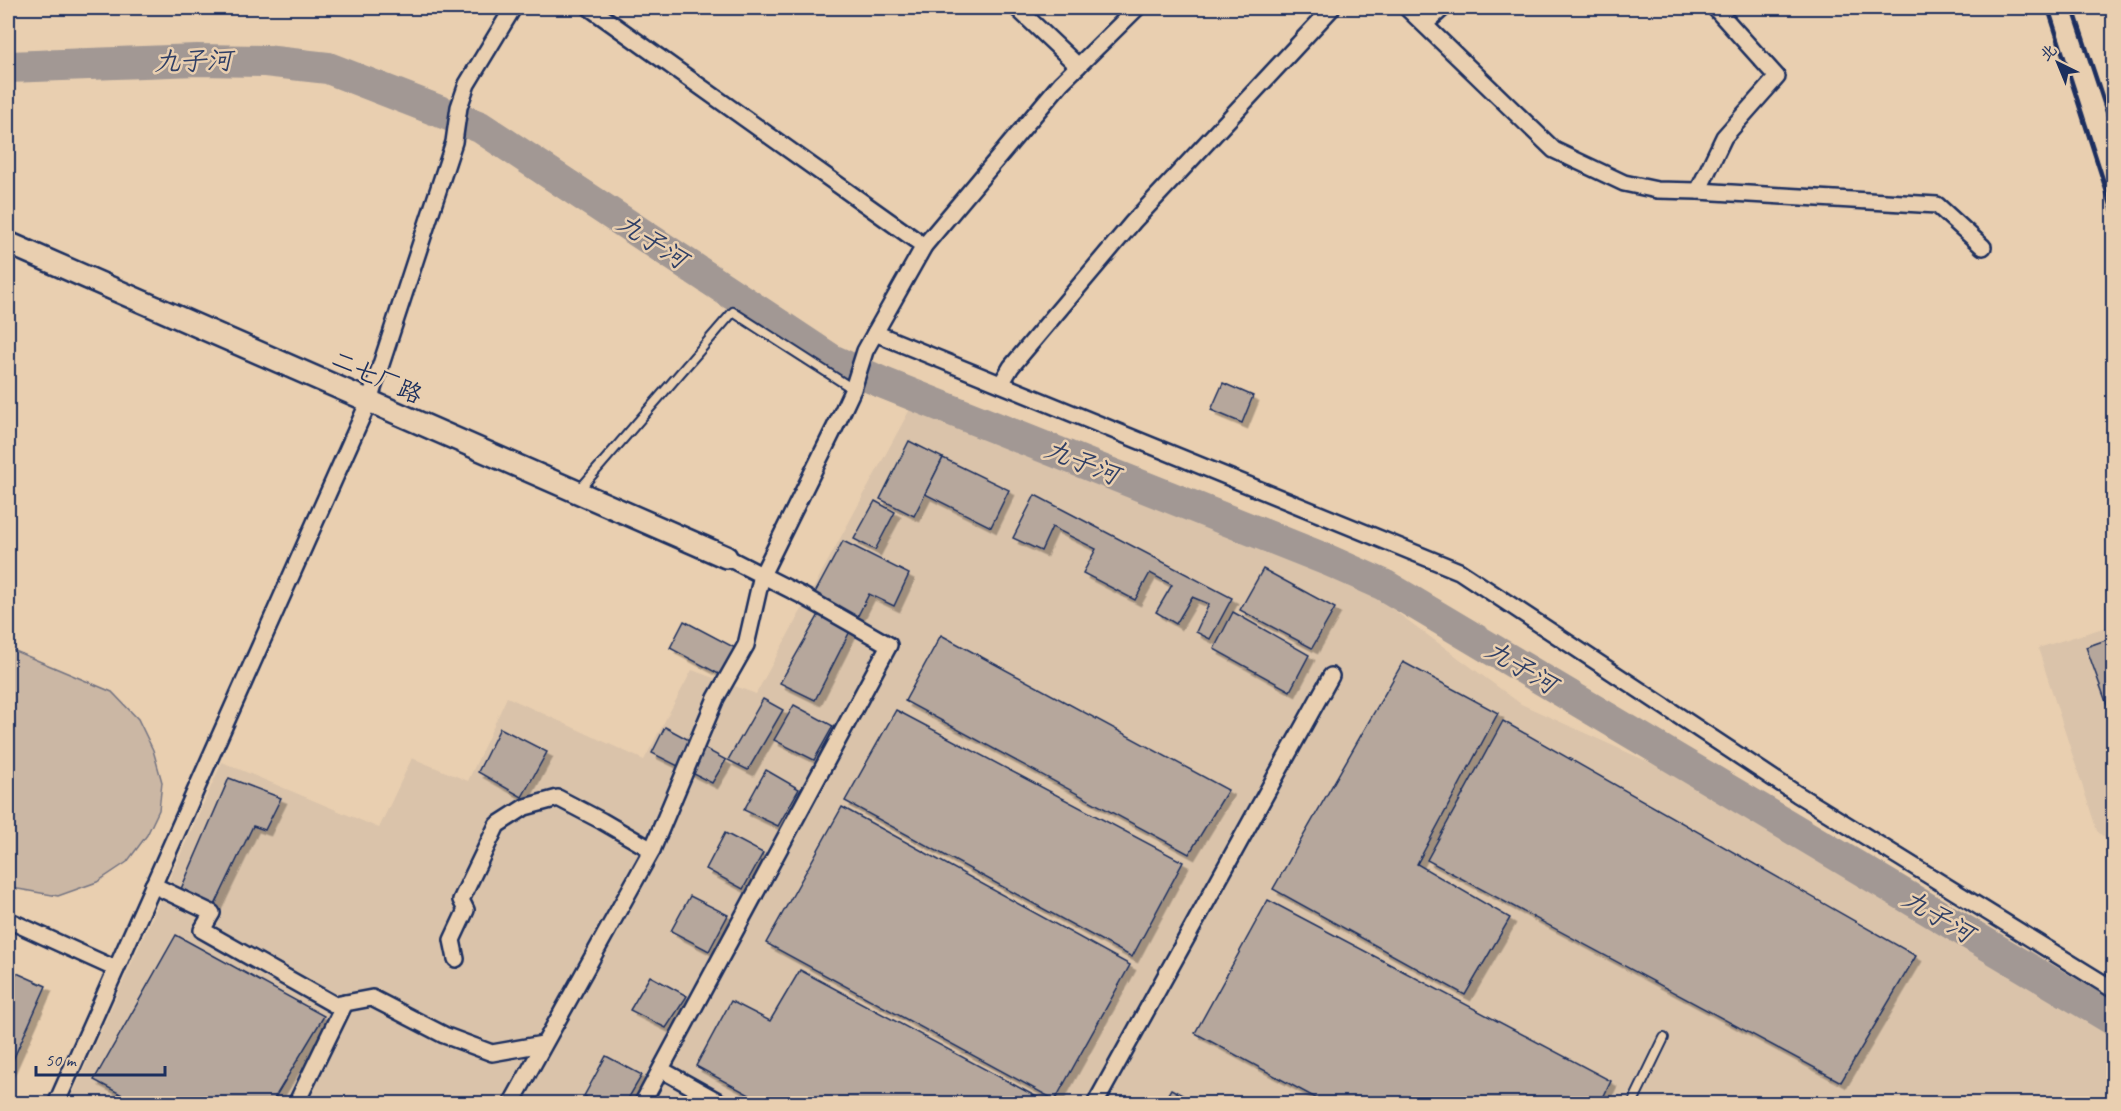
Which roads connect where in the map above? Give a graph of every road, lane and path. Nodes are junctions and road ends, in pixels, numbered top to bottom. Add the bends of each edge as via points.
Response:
1 (513, 8) edge
2 (590, 8) edge
3 (1017, 8) edge
4 (1137, 8) edge
5 (1332, 8) edge
6 (1407, 8) edge
7 (1443, 8) edge
8 (1715, 8) edge
9 (1425, 24) junction
10 (1078, 66) junction
11 (1698, 191) junction
12 (8, 243) edge
13 (924, 246) junction
14 (1983, 247) dead end
15 (874, 333) junction
16 (1001, 384) junction
17 (853, 389) junction
18 (369, 401) junction
19 (577, 492) junction
20 (726, 557) joint
21 (762, 575) junction
22 (1331, 676) dead end
23 (652, 850) junction
24 (153, 885) junction
25 (8, 920) edge
26 (456, 959) dead end
27 (116, 969) junction
28 (2114, 990) edge
29 (345, 1003) junction
30 (1664, 1038) dead end
31 (543, 1044) junction
32 (662, 1070) junction
33 (56, 1104) edge
34 (296, 1104) edge
35 (511, 1104) edge
36 (642, 1104) edge
37 (723, 1104) edge
38 (1095, 1104) edge
39 (1632, 1104) edge

1 - 18 street via 467,84 454,142
2 - 13 street
3 - 10 street
4 - 10 street
5 - 16 street via 1133,222
6 - 9 street
7 - 9 street
8 - 11 street via 1777,77 1724,137
9 - 11 street via 1554,150 1624,183 1657,190
10 - 13 street
11 - 14 street via 1937,205
12 - 18 street, 二七厂路
13 - 15 street
15 - 16 street
15 - 17 street
16 - 28 street via 1459,571 1797,794
17 - 19 lane via 733,312
17 - 21 street
18 - 19 street, 二七厂路
18 - 24 street
19 - 20 street, 二七厂路
20 - 21 street
21 - 23 street via 746,645 716,698
21 - 32 street via 889,645
22 - 38 street
23 - 26 street via 558,798 525,807 497,825 461,900 466,910 452,940
23 - 31 street
24 - 27 street
24 - 29 street via 212,912 202,930 335,1005
25 - 27 street
27 - 33 street
29 - 31 street via 372,998 444,1035 492,1053
29 - 34 street
30 - 39 lane
31 - 35 street
32 - 36 street
32 - 37 street

